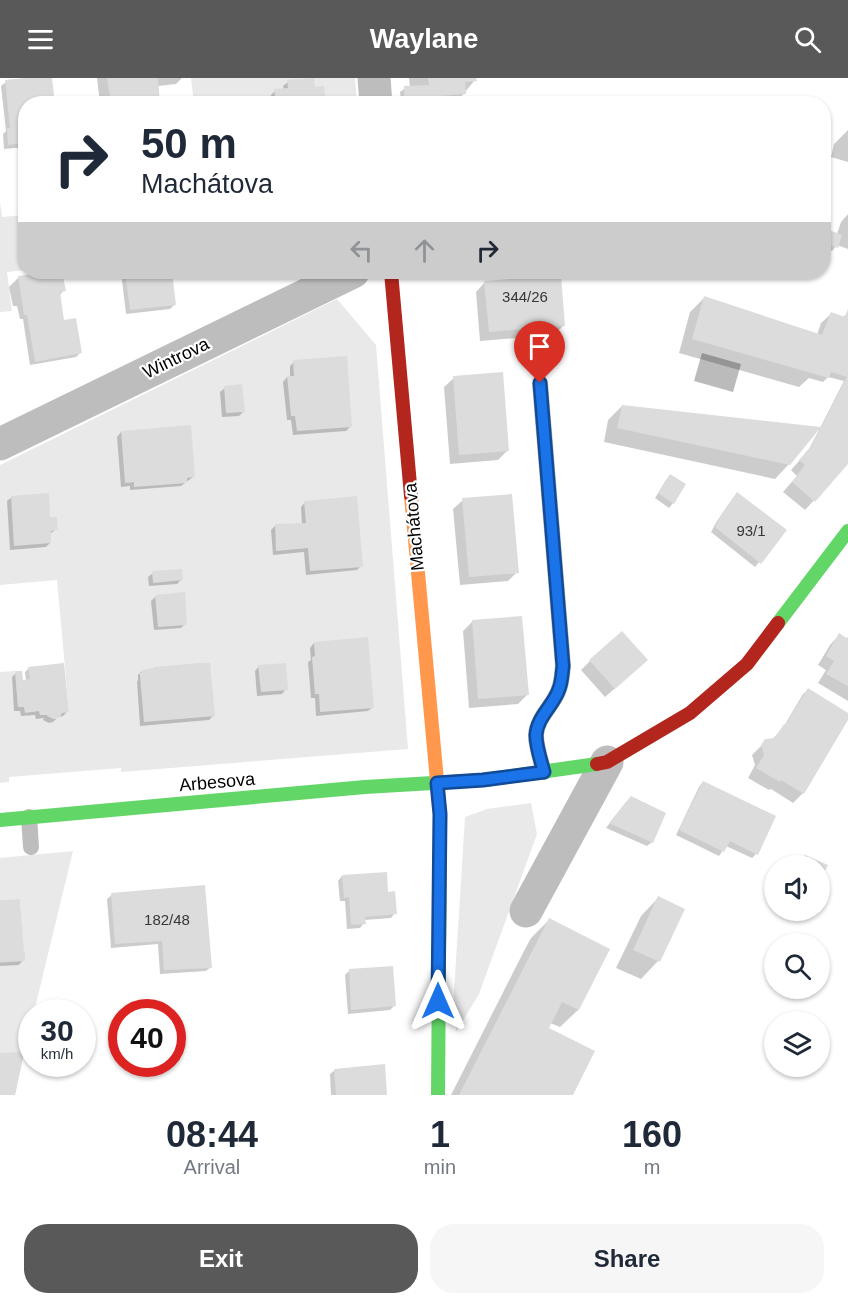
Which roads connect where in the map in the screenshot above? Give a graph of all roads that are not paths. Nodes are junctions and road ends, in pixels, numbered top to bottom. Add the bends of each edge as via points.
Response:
1 (374, 78) edge
2 (375, 96) edge
3 (339, 279) edge
4 (392, 279) edge
5 (540, 383) dead end
6 (0, 444) edge
7 (848, 531) edge
8 (607, 762) junction
9 (544, 772) junction
10 (437, 783) junction
11 (29, 817) junction
12 (0, 820) edge
13 (31, 848) dead end
14 (526, 911) dead end
15 (438, 1095) edge

1 - 2 street
3 - 6 street, Wintrova
4 - 10 street, Machátova
5 - 9 lane via 563,666 560,688 536,735
7 - 8 street via 747,664 690,713
8 - 9 street
8 - 14 street
9 - 10 street
10 - 11 street, Arbesova
10 - 15 street, Machátova
11 - 12 street, Arbesova
11 - 13 lane

